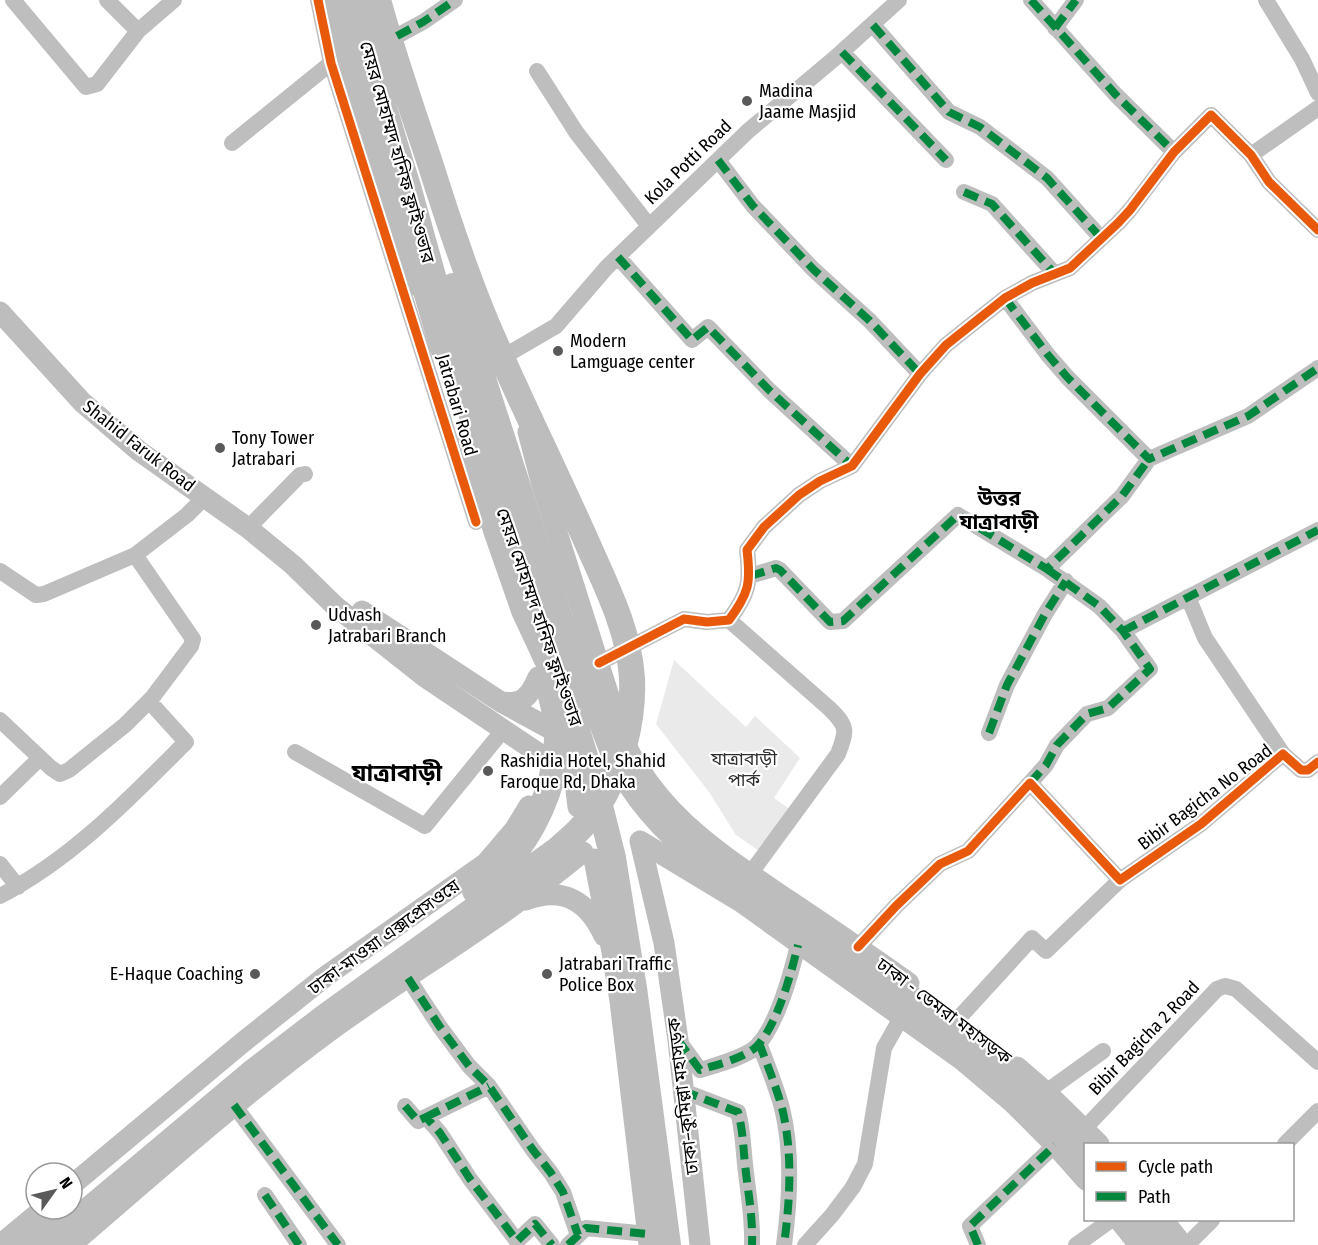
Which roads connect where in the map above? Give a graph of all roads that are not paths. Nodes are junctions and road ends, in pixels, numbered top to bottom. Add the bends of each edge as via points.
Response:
1 (13, 0) edge
2 (107, 0) edge
3 (174, 0) edge
4 (318, 0) edge
5 (334, 0) edge
6 (344, 0) edge
7 (357, 0) edge
8 (373, 0) edge
9 (378, 0) edge
10 (389, 0) edge
11 (455, 0) edge
12 (899, 0) edge
13 (1031, 0) edge
14 (1076, 0) edge
15 (1266, 0) edge
16 (873, 25) junction
17 (1055, 28) junction
18 (138, 31) junction
19 (397, 36) junction
20 (842, 52) junction
21 (331, 63) junction
22 (537, 71) dead end
23 (1317, 85) edge
24 (1318, 108) edge
25 (232, 142) dead end
26 (1174, 152) junction
27 (1251, 155) junction
28 (718, 160) junction
29 (946, 160) dead end
30 (964, 192) dead end
31 (649, 226) junction
32 (1318, 230) edge
33 (1101, 238) junction
34 (618, 257) junction
35 (1054, 273) junction
36 (1005, 298) junction
37 (0, 312) edge
38 (508, 354) junction
39 (1318, 368) edge
40 (920, 374) junction
41 (475, 427) junction
42 (1149, 459) junction
43 (852, 466) junction
44 (305, 474) dead end
45 (205, 497) junction
46 (476, 522) dead end
47 (248, 528) junction
48 (1318, 530) edge
49 (135, 555) junction
50 (293, 565) junction
51 (522, 569) junction
52 (1047, 569) junction
53 (0, 571) edge
54 (750, 576) junction
55 (1066, 581) junction
56 (550, 586) junction
57 (1188, 597) junction
58 (522, 612) junction
59 (729, 620) junction
60 (1123, 631) junction
61 (599, 663) junction
62 (538, 677) junction
63 (149, 701) junction
64 (501, 702) junction
65 (0, 720) edge
66 (546, 726) junction
67 (504, 729) junction
68 (989, 733) dead end
69 (621, 734) junction
70 (570, 740) junction
71 (295, 752) dead end
72 (1283, 753) junction
73 (40, 758) junction
74 (547, 759) junction
75 (1318, 762) edge
76 (1030, 783) junction
77 (624, 795) junction
78 (0, 797) edge
79 (576, 809) junction
80 (640, 841) junction
81 (588, 855) junction
82 (0, 864) edge
83 (682, 866) junction
84 (750, 874) junction
85 (1120, 880) junction
86 (649, 883) junction
87 (18, 887) junction
88 (0, 896) edge
89 (508, 908) junction
90 (798, 945) junction
91 (858, 947) junction
92 (612, 952) junction
93 (408, 978) junction
94 (903, 1016) junction
95 (958, 1019) junction
96 (678, 1040) junction
97 (759, 1042) junction
98 (1102, 1051) dead end
99 (1318, 1062) edge
100 (489, 1086) junction
101 (683, 1091) junction
102 (1046, 1092) junction
103 (234, 1105) junction
104 (405, 1106) dead end
105 (1318, 1111) edge
106 (426, 1117) junction
107 (1085, 1140) edge
108 (1287, 1143) edge
109 (1055, 1145) junction
110 (84, 1175) edge
111 (1084, 1178) edge
112 (84, 1193) edge
113 (265, 1196) dead end
114 (28, 1221) edge
115 (41, 1221) edge
116 (1110, 1221) edge
117 (1120, 1221) edge
118 (1144, 1221) edge
119 (1164, 1221) edge
120 (1211, 1221) edge
121 (9, 1237) edge
122 (573, 1240) edge
123 (655, 1241) edge
124 (46, 1245) edge
125 (71, 1245) edge
126 (299, 1245) edge
127 (338, 1245) edge
128 (552, 1245) edge
129 (697, 1245) edge
130 (752, 1245) edge
131 (784, 1245) edge
132 (805, 1245) edge
133 (978, 1245) edge
134 (1076, 1245) edge
135 (1139, 1245) edge
136 (1162, 1245) edge
137 (1183, 1245) edge
138 (1187, 1245) edge

1 - 18 street via 86,87 97,84
2 - 18 street
3 - 18 street
4 - 21 street
5 - 41 highway via 345,57 407,250
6 - 58 main road, Jatrabari Road via 363,93 494,532
7 - 41 highway, মেয়র মোহাম্মদ হানিফ ফ্লাইওভার via 371,65
8 - 56 highway, মেয়র মোহাম্মদ হানিফ ফ্লাইওভার via 440,247
9 - 124 highway via 471,284 618,615 630,654 632,680 626,738 597,808 557,850 253,1072
10 - 19 main road
11 - 19 street
12 - 16 street, Kola Potti Road
13 - 17 street
14 - 17 street
15 - 23 street
16 - 20 street, Kola Potti Road
16 - 33 street via 949,112 980,127 1047,178
17 - 26 street
19 - 38 main road via 463,240
20 - 28 street, Kola Potti Road
20 - 29 street
21 - 25 street
21 - 46 street
22 - 31 street via 576,132
24 - 27 street
26 - 27 street via 1211,115
26 - 33 street via 1130,210
27 - 32 street via 1269,182
28 - 31 street, Kola Potti Road
28 - 40 street via 753,206
30 - 35 street via 992,204
31 - 34 street, Kola Potti Road
33 - 35 street via 1070,267
34 - 38 street, Kola Potti Road via 556,326
34 - 43 street via 692,340 708,327
35 - 36 street
36 - 40 street via 946,345
36 - 42 street via 1068,378
37 - 45 main road, Shahid Faruk Road via 82,402 139,451
38 - 61 main road via 542,485
39 - 42 street via 1248,416
40 - 43 street
41 - 51 highway, মেয়র মোহাম্মদ হানিফ ফ্লাইওভার
42 - 52 street via 1122,496
43 - 54 street via 819,481 764,527 747,550
44 - 47 street
45 - 47 main road, Shahid Faruk Road
45 - 49 street via 187,516
47 - 50 main road, Shahid Faruk Road
48 - 57 street
49 - 53 street via 36,595
49 - 63 street via 193,639
50 - 64 main road, Shahid Faruk Road
50 - 67 main road, Shahid Faruk Road via 335,606 425,677
51 - 112 highway via 556,715 557,740 544,802 521,845 489,881 245,1059
51 - 123 highway, মেয়র মোহাম্মদ হানিফ ফ্লাইওভার via 548,635 600,802 613,858 636,1000
52 - 54 street via 958,515 843,621 830,622 776,568
52 - 55 street
54 - 59 street via 743,600
55 - 60 street
55 - 68 street via 1007,685
56 - 107 highway via 574,639 615,755 631,785 663,826 710,867 921,1005
56 - 129 highway, মেয়র মোহাম্মদ হানিফ ফ্লাইওভার via 614,796
57 - 60 street
57 - 72 street via 1205,638
58 - 62 main road, ঢাকা-মাওয়া এক্সপ্রেসওয়ে
58 - 70 main road, Jatrabari Road via 549,671
59 - 61 street via 684,619
59 - 84 street via 830,709 842,721 846,733 838,754
60 - 76 street via 1150,669 1108,708 1087,714 1057,745
61 - 69 main road
62 - 64 main road via 520,701
62 - 66 main road, ঢাকা-মাওয়া এক্সপ্রেসওয়ে
63 - 73 street via 69,770 60,774
63 - 87 street via 186,742 66,855
64 - 66 main road, Shahid Faruk Road
65 - 73 street
66 - 70 main road, Shahid Faruk Road
66 - 74 main road, ঢাকা-মাওয়া এক্সপ্রেসওয়ে
67 - 71 street via 425,826
67 - 74 main road, Shahid Faruk Road
69 - 70 main road
69 - 77 main road
69 - 84 main road, ঢাকা - ডেমরা মহাসড়ক via 642,776 679,819
70 - 77 main road
70 - 79 main road, Jatrabari Road
72 - 75 street, Bibir Bagicha No Road via 1301,770
72 - 85 street, Bibir Bagicha No Road via 1201,824
73 - 78 street
74 - 79 main road, Shahid Faruk Road
74 - 110 main road, ঢাকা-মাওয়া এক্সপ্রেসওয়ে via 540,786 528,808 486,863 326,976
76 - 85 street
76 - 91 street via 968,851 940,864
77 - 79 main road via 601,791
77 - 80 main road via 641,816
79 - 81 main road via 573,833
80 - 81 main road via 621,859 612,861
80 - 83 main road, ঢাকা - ডেমরা মহাসড়ক
80 - 86 main road, ঢাকা–কুমিল্লা মহাসড়ক
81 - 89 main road
81 - 92 main road
82 - 87 street
83 - 86 main road via 661,871
83 - 90 main road, ঢাকা - ডেমরা মহাসড়ক via 741,902
84 - 91 main road, ঢাকা - ডেমরা মহাসড়ক
85 - 95 street, Bibir Bagicha No Road via 1046,951 1032,938
86 - 96 main road, ঢাকা–কুমিল্লা মহাসড়ক via 664,944
87 - 88 street
89 - 92 main road via 549,894 564,895 591,915
89 - 93 main road
90 - 94 main road, ঢাকা - ডেমরা মহাসড়ক
90 - 97 street via 773,1024
91 - 95 main road, ঢাকা - ডেমরা মহাসড়ক
92 - 123 main road
93 - 100 street via 469,1066
93 - 103 main road via 332,1029
94 - 109 main road, ঢাকা - ডেমরা মহাসড়ক via 1013,1103
94 - 132 street via 884,1048 865,1164 839,1206
95 - 102 main road, ঢাকা - ডেমরা মহাসড়ক
96 - 97 street via 700,1070 728,1061 755,1048
96 - 101 main road, ঢাকা–কুমিল্লা মহাসড়ক
97 - 131 street via 782,1108 788,1152 789,1206
98 - 102 street
99 - 107 street, Bibir Bagicha 2 Road via 1236,989 1225,986 1217,989
100 - 106 street
100 - 122 street via 563,1192
101 - 129 main road, ঢাকা–কুমিল্লা মহাসড়ক
101 - 130 street via 738,1112 753,1217
102 - 107 main road, ঢাকা - ডেমরা মহাসড়ক
103 - 125 main road
103 - 127 street
104 - 106 street via 418,1121
105 - 108 street
106 - 128 street via 517,1241 535,1224
109 - 111 main road, ঢাকা - ডেমরা মহাসড়ক
109 - 133 street via 970,1226
113 - 126 street
114 - 121 main road
115 - 121 highway
116 - 134 street
117 - 135 main road
118 - 136 highway
119 - 137 main road
120 - 138 street
122 - 123 street via 586,1228

